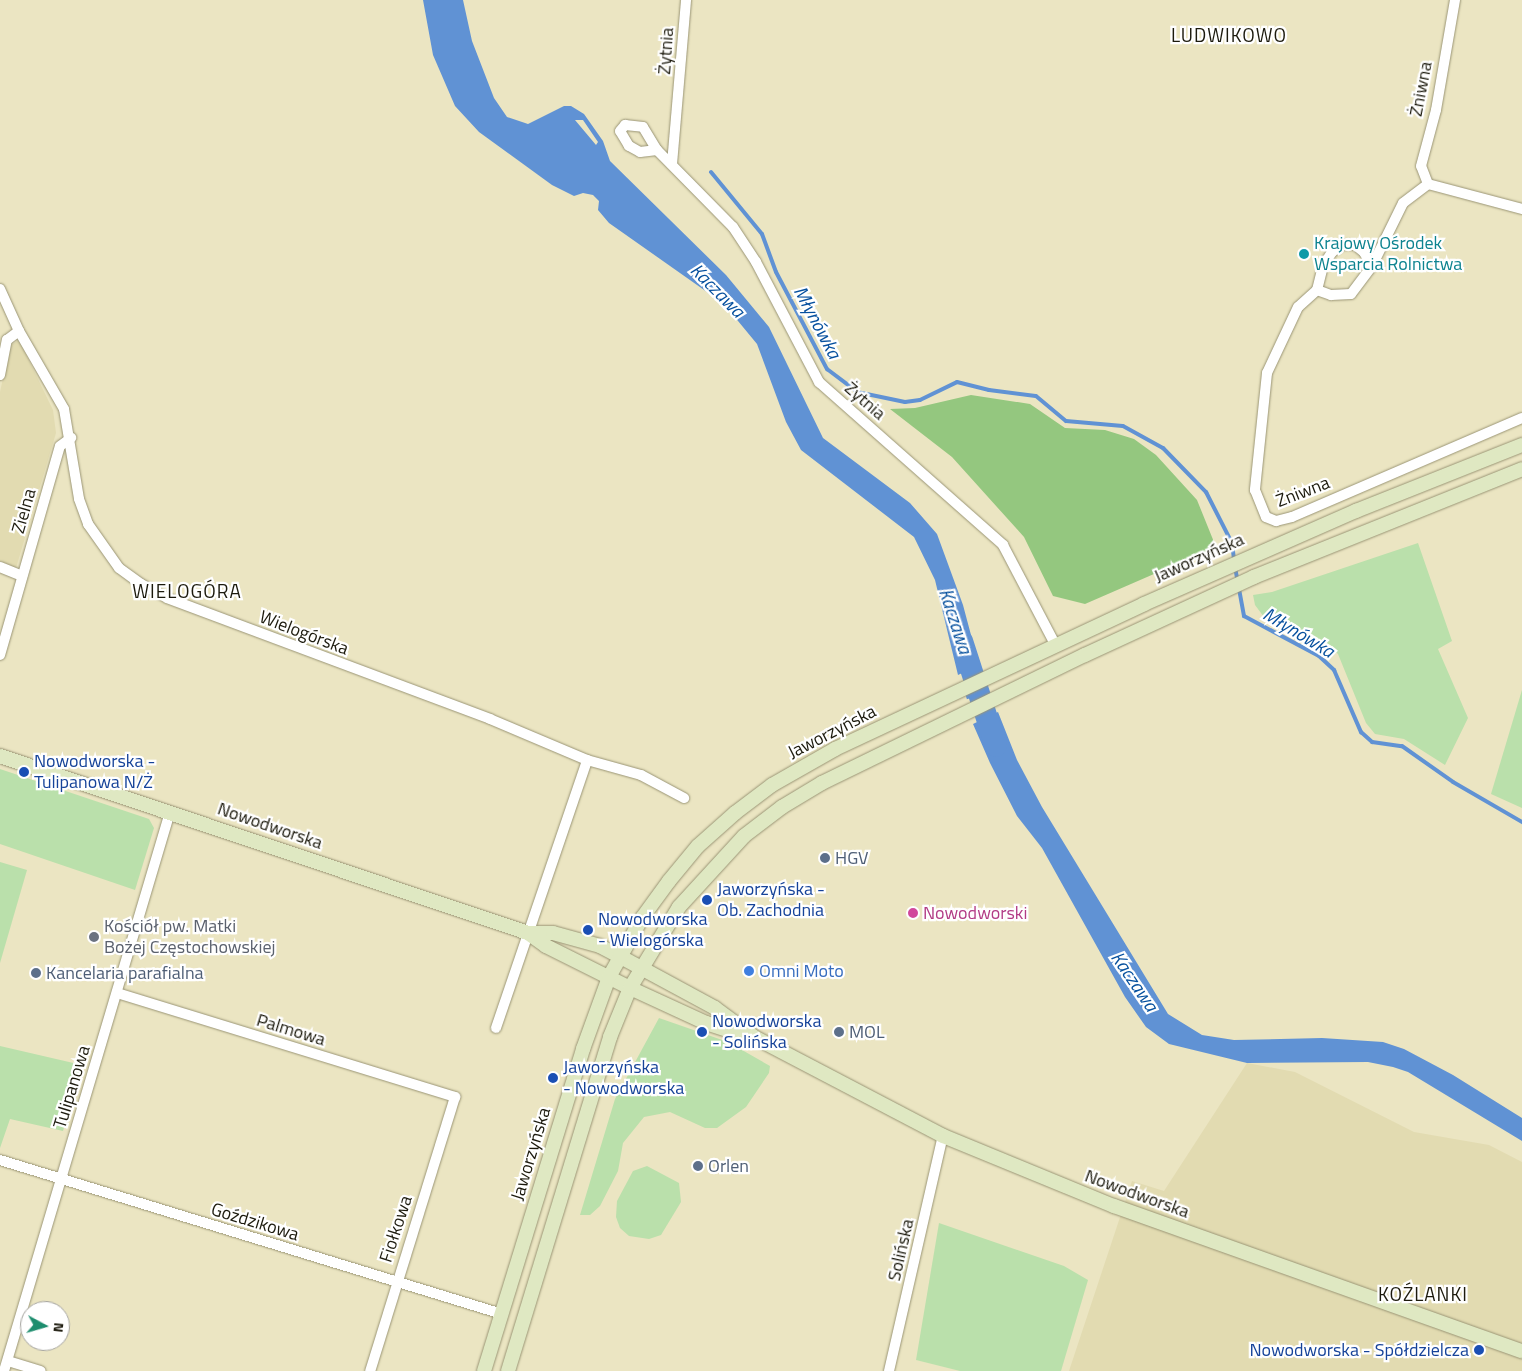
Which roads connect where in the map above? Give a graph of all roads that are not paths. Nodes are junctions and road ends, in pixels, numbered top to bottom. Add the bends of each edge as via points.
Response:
1 (686, 0) edge
2 (1455, 0) edge
3 (657, 150) dead end
4 (672, 164) junction
5 (1428, 184) junction
6 (1522, 209) edge
7 (1372, 266) junction
8 (0, 289) edge
9 (1317, 290) junction
10 (19, 331) junction
11 (0, 375) edge
12 (1522, 418) edge
13 (71, 438) junction
14 (1522, 445) edge
15 (1522, 469) edge
16 (0, 567) edge
17 (22, 576) junction
18 (1056, 646) junction
19 (0, 655) edge
20 (0, 756) edge
21 (587, 760) junction
22 (684, 798) dead end
23 (170, 812) junction
24 (528, 933) junction
25 (619, 956) junction
26 (641, 968) junction
27 (609, 977) junction
28 (630, 988) junction
29 (117, 993) junction
30 (496, 1028) dead end
31 (754, 1037) junction
32 (455, 1098) joint
33 (943, 1136) junction
34 (0, 1160) edge
35 (62, 1178) junction
36 (396, 1283) junction
37 (502, 1314) junction
38 (1522, 1350) edge
39 (6, 1366) edge
40 (40, 1371) edge
41 (370, 1371) edge
42 (484, 1371) edge
43 (508, 1371) edge
44 (889, 1371) edge

1 - 4 street, Żytnia
2 - 5 street, Żniwna via 1436,110 1421,166
3 - 4 street, Żytnia
4 - 18 street, Żytnia via 733,227 756,262 819,382 1004,545
5 - 6 street
5 - 7 street via 1403,203
7 - 9 street via 1351,294 1331,295
7 - 9 street via 1364,252 1355,245 1342,245 1332,252 1323,266
8 - 10 street, Wielogórska
9 - 12 street, Żniwna via 1298,306 1267,373 1255,490 1266,517 1276,521 1292,517
10 - 11 street via 7,340
10 - 13 street, Wielogórska via 64,409
13 - 17 street, Zielna via 60,446
13 - 21 street, Wielogórska via 80,499 88,524 119,568 141,584 167,598 490,719
14 - 18 main road, Jaworzyńska via 1224,567
15 - 26 main road via 1227,590 948,720 822,783 782,807 744,836 679,907
16 - 17 street
17 - 19 street, Zielna
18 - 25 main road, Jaworzyńska via 808,763 735,813 698,846 669,881
20 - 23 main road, Nowodworska
21 - 22 street, Wielogórska via 641,775
21 - 24 street
23 - 24 main road, Nowodworska
23 - 29 street, Tulipanowa
24 - 25 main road, Nowodworska via 553,933 600,946
24 - 27 main road, Nowodworska via 546,946
24 - 30 street
25 - 26 main road, Nowodworska
25 - 27 main road, Jaworzyńska
26 - 28 main road
26 - 31 main road, Nowodworska via 715,1008
27 - 28 main road, Nowodworska
27 - 37 main road, Jaworzyńska via 583,1049
28 - 31 main road, Nowodworska via 706,1023
28 - 43 main road via 610,1037
29 - 32 street, Palmowa
29 - 35 street, Tulipanowa
31 - 33 main road, Nowodworska
32 - 36 street, Fiołkowa
33 - 38 main road, Nowodworska via 1114,1206
33 - 44 street, Solińska
34 - 35 street, Goździkowa
35 - 36 street, Goździkowa
35 - 39 street, Tulipanowa
36 - 37 street, Goździkowa
36 - 41 street, Fiołkowa
37 - 42 main road, Jaworzyńska
39 - 40 street

